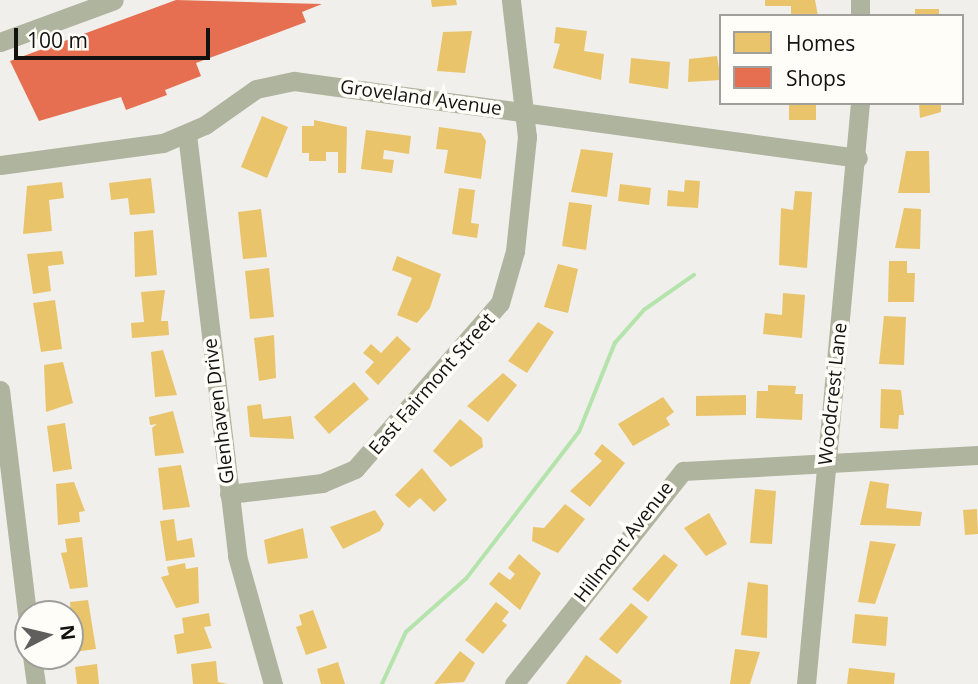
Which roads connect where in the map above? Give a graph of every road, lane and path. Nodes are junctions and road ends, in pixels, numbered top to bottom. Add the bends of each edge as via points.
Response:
1 (114, 0) edge
2 (511, 0) edge
3 (0, 42) edge
4 (860, 105) edge
5 (525, 112) junction
6 (187, 134) junction
7 (858, 158) junction
8 (0, 165) edge
9 (0, 390) edge
10 (978, 455) edge
11 (825, 464) junction
12 (229, 494) junction
13 (25, 600) edge
14 (273, 684) edge
15 (514, 684) edge
16 (806, 684) edge

1 - 3 street
2 - 5 street, East Fairmont Street
4 - 7 street, Woodcrest Lane
5 - 6 street, Groveland Avenue via 289,81 247,94
5 - 7 street, Groveland Avenue
5 - 12 street, East Fairmont Street via 512,269 500,303 477,336 355,469 316,484
6 - 8 street, Groveland Avenue via 145,147
6 - 12 street, Glenhaven Drive
7 - 11 street, Woodcrest Lane
9 - 13 street
10 - 11 street, Hillmont Avenue
11 - 15 street, Hillmont Avenue via 701,466 679,473
11 - 16 street, Woodcrest Lane
12 - 14 street, Glenhaven Drive via 240,569

